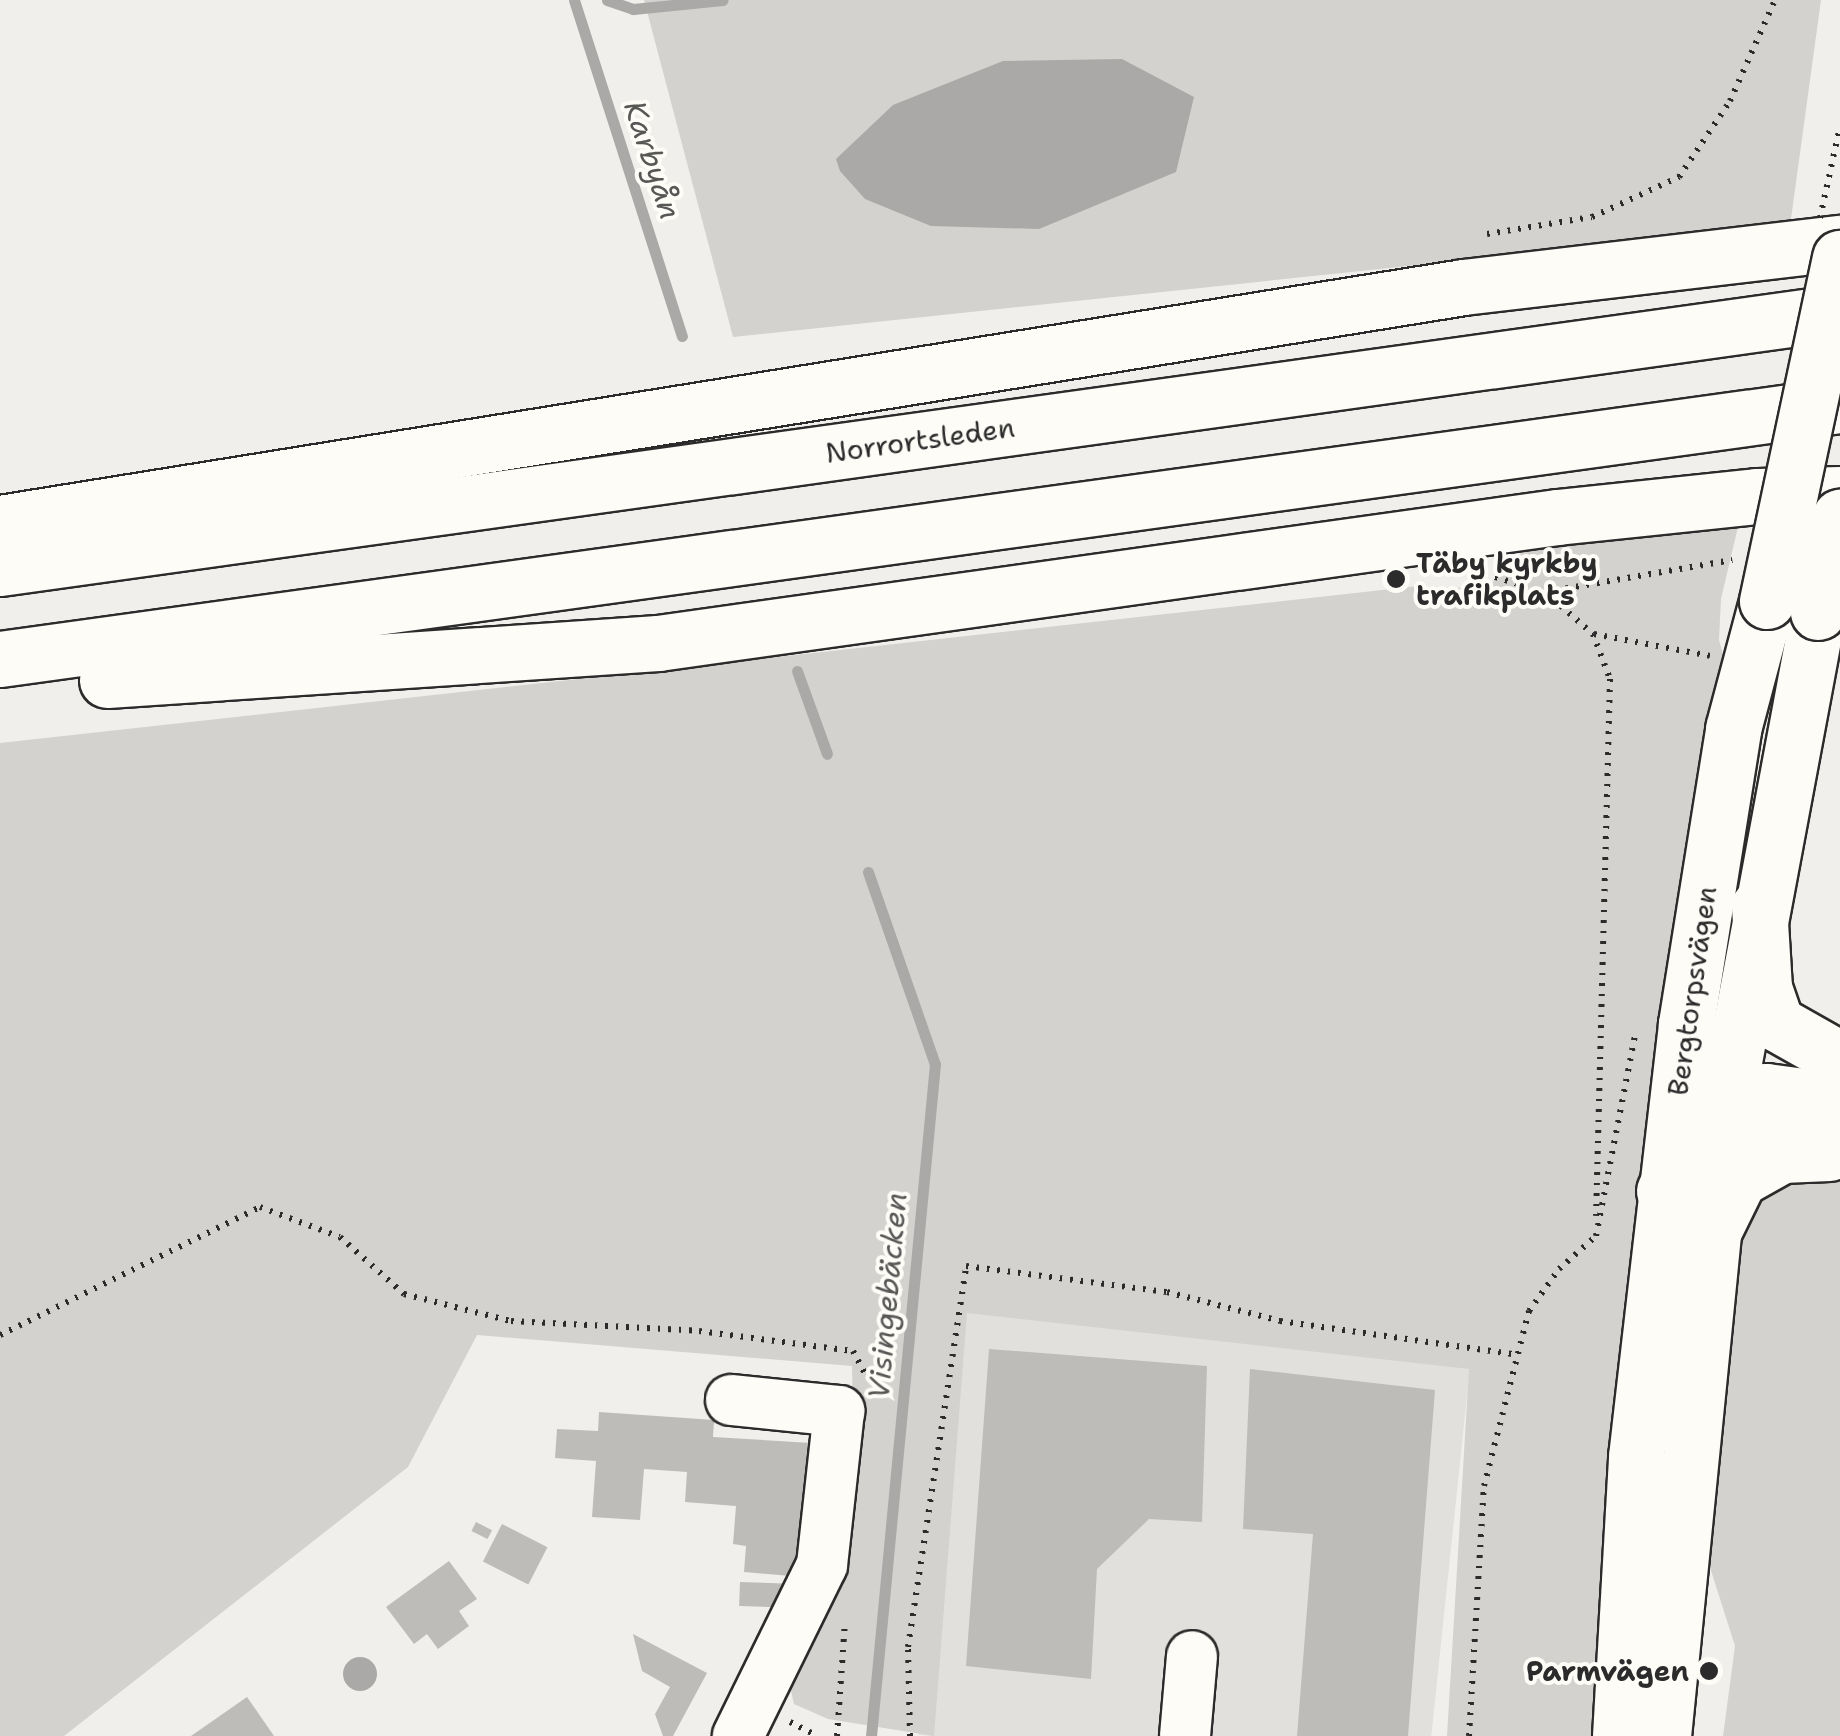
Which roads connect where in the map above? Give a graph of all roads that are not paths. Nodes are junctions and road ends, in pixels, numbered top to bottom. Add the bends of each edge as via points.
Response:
1 (1840, 244) edge
2 (1840, 258) edge
3 (1840, 312) edge
4 (1840, 405) edge
5 (1840, 494) edge
6 (1840, 517) edge
7 (0, 523) edge
8 (0, 568) edge
9 (1793, 606) junction
10 (0, 659) edge
11 (0, 693) edge
12 (1759, 906) junction
13 (1661, 1026) junction
14 (1840, 1059) edge
15 (1840, 1100) edge
16 (1726, 1104) junction
17 (1840, 1149) edge
18 (1664, 1191) junction
19 (1708, 1242) junction
20 (731, 1400) dead end
21 (1192, 1656) dead end
22 (738, 1736) edge
23 (1185, 1736) edge
24 (1620, 1736) edge
25 (1663, 1736) edge

1 - 7 main road via 1463,288
2 - 9 main road, Bergtorpsvägen, bridge
3 - 8 main road, Norrortsleden
4 - 10 main road
5 - 11 main road via 1757,496 1557,518 658,643 152,675
6 - 9 main road, Bergtorpsvägen, bridge
9 - 12 main road, Bergtorpsvägen
9 - 13 main road, Bergtorpsvägen via 1733,729
12 - 14 main road via 1764,988 1776,1023
12 - 16 main road, Bergtorpsvägen
13 - 16 main road
13 - 18 main road, Bergtorpsvägen
15 - 16 main road via 1766,1091
16 - 17 main road via 1778,1134
16 - 18 main road via 1694,1130
16 - 19 main road, Bergtorpsvägen
17 - 19 main road via 1782,1155 1739,1179
18 - 24 main road, Bergtorpsvägen via 1636,1458
19 - 25 main road, Bergtorpsvägen
20 - 22 street via 839,1410 822,1565
21 - 23 street

